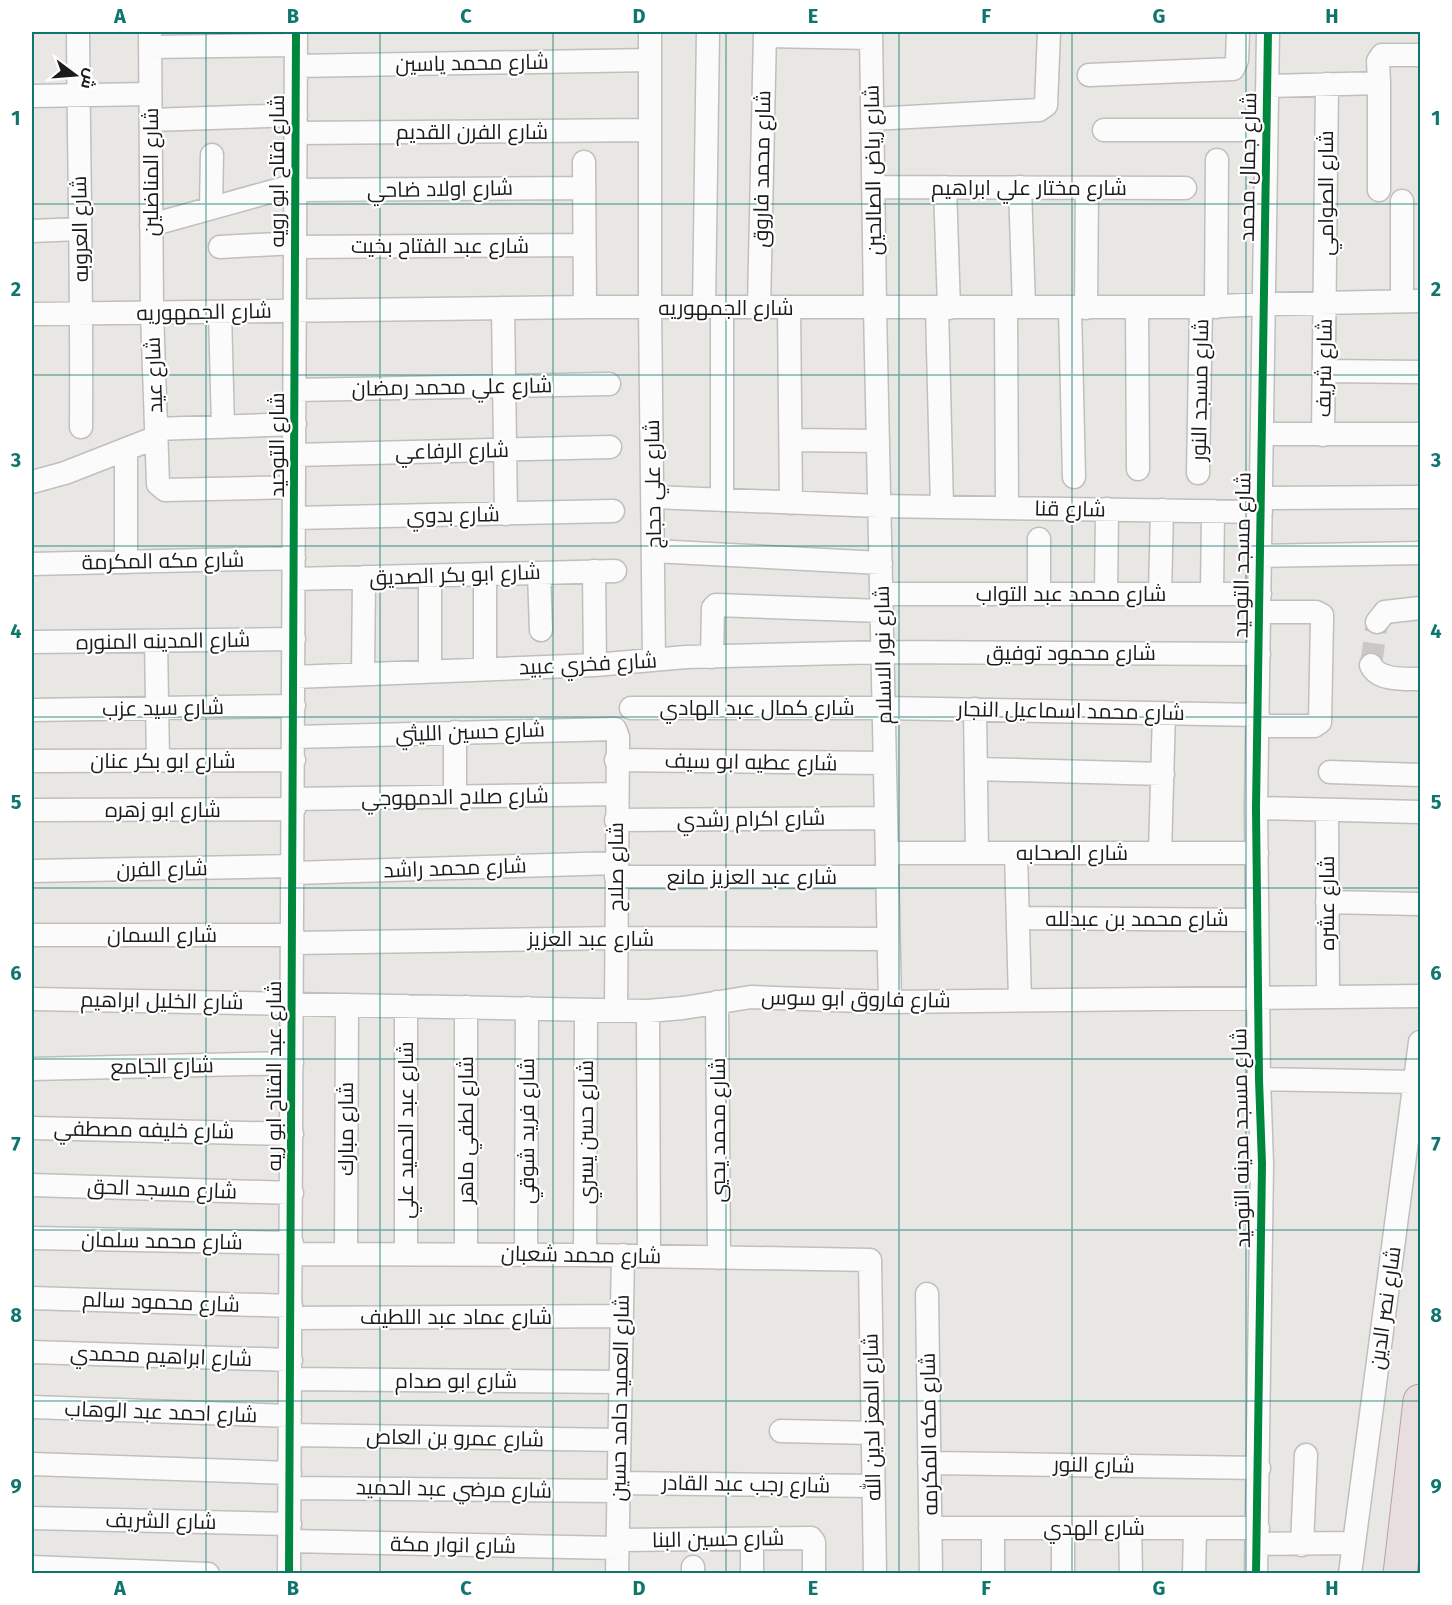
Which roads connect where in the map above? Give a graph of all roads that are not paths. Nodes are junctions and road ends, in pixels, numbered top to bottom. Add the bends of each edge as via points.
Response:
1 (78, 32) edge
2 (650, 32) edge
3 (708, 32) edge
4 (1049, 32) edge
5 (1238, 32) edge
6 (1263, 32) edge
7 (1268, 32) edge
8 (765, 34) edge
9 (871, 35) edge
10 (150, 39) edge
11 (296, 48) edge
12 (1420, 55) edge
13 (649, 60) junction
14 (1089, 75) dead end
15 (1379, 83) junction
16 (1327, 84) junction
17 (1267, 86) junction
18 (150, 94) junction
19 (78, 95) junction
20 (32, 96) edge
21 (872, 119) junction
22 (150, 120) junction
23 (295, 124) junction
24 (649, 130) junction
25 (1104, 130) dead end
26 (1266, 130) junction
27 (212, 155) dead end
28 (1217, 159) dead end
29 (584, 162) dead end
30 (873, 187) junction
31 (945, 187) junction
32 (1020, 187) junction
33 (295, 188) junction
34 (584, 188) junction
35 (1087, 188) junction
36 (1185, 188) dead end
37 (1379, 190) dead end
38 (1402, 201) dead end
39 (211, 208) junction
40 (151, 225) junction
41 (79, 229) junction
42 (32, 231) edge
43 (295, 245) junction
44 (584, 245) junction
45 (220, 247) dead end
46 (1411, 301) edge
47 (1325, 302) junction
48 (1264, 304) junction
49 (1208, 307) junction
50 (504, 308) junction
51 (585, 308) junction
52 (650, 308) junction
53 (713, 308) junction
54 (759, 308) junction
55 (789, 308) junction
56 (875, 308) junction
57 (943, 308) junction
58 (1015, 308) junction
59 (1078, 308) junction
60 (1137, 308) junction
61 (295, 311) junction
62 (152, 312) junction
63 (220, 312) junction
64 (82, 313) junction
65 (32, 314) edge
66 (1325, 371) junction
67 (1420, 372) edge
68 (609, 384) dead end
69 (505, 386) junction
70 (295, 390) junction
71 (294, 424) junction
72 (81, 427) dead end
73 (223, 427) junction
74 (157, 433) junction
75 (1262, 434) junction
76 (1420, 434) edge
77 (1323, 435) junction
78 (791, 440) junction
79 (878, 441) junction
80 (610, 447) dead end
81 (126, 450) junction
82 (505, 450) junction
83 (294, 455) junction
84 (1138, 469) dead end
85 (1198, 472) dead end
86 (1074, 477) dead end
87 (32, 482) edge
88 (294, 487) junction
89 (653, 497) junction
90 (1420, 497) edge
91 (722, 500) junction
92 (791, 503) junction
93 (1261, 505) junction
94 (879, 506) junction
95 (942, 507) junction
96 (1007, 508) junction
97 (1107, 509) junction
98 (1162, 510) junction
99 (1213, 511) junction
100 (612, 512) dead end
101 (506, 514) junction
102 (294, 518) junction
103 (1039, 539) dead end
104 (654, 551) junction
105 (1420, 553) edge
106 (1260, 556) junction
107 (126, 562) junction
108 (881, 563) junction
109 (32, 564) edge
110 (294, 569) junction
111 (539, 573) junction
112 (485, 574) junction
113 (430, 576) junction
114 (364, 578) junction
115 (1039, 594) junction
116 (1106, 594) junction
117 (1160, 594) junction
118 (1212, 594) junction
119 (882, 603) junction
120 (1260, 603) junction
121 (1420, 608) edge
122 (1377, 622) dead end
123 (541, 630) dead end
124 (294, 639) junction
125 (156, 641) junction
126 (32, 642) edge
127 (883, 652) junction
128 (1259, 654) junction
129 (712, 657) junction
130 (654, 660) junction
131 (595, 665) junction
132 (1371, 665) dead end
133 (484, 669) junction
134 (430, 671) junction
135 (363, 674) junction
136 (294, 676) junction
137 (1420, 679) edge
138 (294, 706) junction
139 (157, 708) junction
140 (631, 708) dead end
141 (884, 708) junction
142 (975, 709) junction
143 (32, 710) edge
144 (1164, 713) junction
145 (1258, 720) junction
146 (455, 732) junction
147 (294, 737) junction
148 (294, 760) junction
149 (616, 760) junction
150 (32, 761) edge
151 (158, 761) junction
152 (885, 764) junction
153 (976, 769) junction
154 (1330, 772) dead end
155 (1163, 774) junction
156 (1420, 775) edge
157 (616, 794) junction
158 (455, 796) junction
159 (294, 804) junction
160 (1256, 808) junction
161 (32, 810) edge
162 (1327, 810) junction
163 (1420, 812) edge
164 (886, 818) junction
165 (616, 820) junction
166 (886, 853) junction
167 (977, 853) junction
168 (1016, 853) junction
169 (1160, 853) junction
170 (1257, 853) junction
171 (293, 870) junction
172 (616, 870) junction
173 (32, 871) edge
174 (887, 877) junction
175 (1327, 902) junction
176 (1420, 904) edge
177 (1018, 918) junction
178 (1257, 920) junction
179 (32, 935) edge
180 (616, 938) junction
181 (293, 939) junction
182 (888, 939) junction
183 (1420, 996) edge
184 (1328, 997) junction
185 (1257, 998) junction
186 (32, 999) edge
187 (1020, 1000) junction
188 (717, 1002) junction
189 (890, 1002) junction
190 (293, 1004) junction
191 (347, 1005) junction
192 (406, 1006) junction
193 (466, 1007) junction
194 (527, 1008) junction
195 (586, 1010) junction
196 (616, 1010) junction
197 (648, 1011) junction
198 (1420, 1042) edge
199 (292, 1063) junction
200 (32, 1069) edge
201 (1258, 1079) junction
202 (1415, 1082) junction
203 (32, 1128) edge
204 (292, 1134) junction
205 (32, 1185) edge
206 (292, 1193) junction
207 (32, 1238) edge
208 (292, 1248) junction
209 (346, 1253) junction
210 (406, 1254) junction
211 (466, 1254) junction
212 (526, 1254) junction
213 (585, 1255) junction
214 (623, 1255) junction
215 (649, 1256) junction
216 (719, 1258) junction
217 (870, 1260) joint
218 (927, 1294) dead end
219 (32, 1298) edge
220 (291, 1312) junction
221 (622, 1316) junction
222 (32, 1352) edge
223 (291, 1370) junction
224 (620, 1382) junction
225 (1420, 1401) edge
226 (32, 1407) edge
227 (290, 1426) junction
228 (781, 1431) dead end
229 (873, 1433) junction
230 (619, 1440) junction
231 (1306, 1455) dead end
232 (929, 1463) junction
233 (32, 1464) edge
234 (1259, 1468) junction
235 (290, 1480) junction
236 (873, 1486) junction
237 (618, 1487) junction
238 (32, 1518) edge
239 (930, 1528) junction
240 (993, 1528) junction
241 (1063, 1528) junction
242 (1130, 1528) junction
243 (1195, 1528) junction
244 (290, 1533) junction
245 (1257, 1536) junction
246 (752, 1539) junction
247 (1354, 1543) junction
248 (617, 1544) junction
249 (1302, 1545) junction
250 (32, 1567) edge
251 (208, 1574) edge
252 (290, 1574) edge
253 (617, 1574) edge
254 (752, 1574) edge
255 (814, 1574) edge
256 (875, 1574) edge
257 (931, 1574) edge
258 (993, 1574) edge
259 (1063, 1574) edge
260 (1131, 1574) edge
261 (1194, 1574) edge
262 (1256, 1574) edge
263 (1350, 1574) edge
264 (1400, 1574) edge

1 - 19 street, شارع العروبه
2 - 13 street, شارع علي حجاج
3 - 53 street
4 - 21 street via 1046,105 1039,110
5 - 6 street
5 - 14 street via 1233,69
7 - 17 street, شارع جمال محمد
8 - 9 street
8 - 54 street, شارع محمد فاروق
9 - 21 street, شارع رياض الصالحين
10 - 11 street, شارع محمد ياسين
10 - 18 street, شارع المناضلين
11 - 13 street, شارع محمد ياسين
11 - 23 street, شارع فتاح ابو رويه
12 - 15 street via 1382,55 1378,61
13 - 24 street, شارع علي حجاج
15 - 16 street
15 - 37 street
16 - 17 street
16 - 47 street, شارع الصوامي
17 - 26 street, شارع جمال محمد
18 - 19 street
18 - 22 street, شارع المناضلين
19 - 20 street
19 - 41 street, شارع العروبه
21 - 30 street, شارع رياض الصالحين
22 - 23 street, شارع الفرن القديم
22 - 40 street, شارع المناضلين
23 - 24 street, شارع الفرن القديم
23 - 33 street, شارع فتاح ابو رويه
24 - 52 street, شارع علي حجاج
25 - 26 street
26 - 48 street, شارع جمال محمد
27 - 39 street
28 - 49 street, شارع مسجد النور
29 - 34 street
30 - 31 street, شارع مختار علي ابراهيم
30 - 56 street, شارع رياض الصالحين
31 - 32 street, شارع مختار علي ابراهيم
31 - 57 street
32 - 35 street, شارع مختار علي ابراهيم
32 - 58 street
33 - 34 street, شارع اولاد ضاحي
33 - 39 street, شارع اولاد ضاحي
33 - 43 street, شارع فتاح ابو رويه
34 - 44 street
35 - 36 street, شارع مختار علي ابراهيم
35 - 59 street
38 - 46 street
39 - 40 street, شارع اولاد ضاحي
40 - 62 street, شارع المناضلين
41 - 42 street
41 - 64 street, شارع العروبه
43 - 44 street, شارع عبد الفتاح بخيت
43 - 45 street, شارع عبد الفتاح بخيت
43 - 61 street, شارع فتاح ابو رويه
44 - 51 street
46 - 47 street, شارع الجمهوريه
47 - 48 street, شارع الجمهوريه
47 - 66 street, شارع شريف
48 - 49 street, شارع الجمهوريه
48 - 75 street, شارع مسجد التوحيد
49 - 60 street, شارع الجمهوريه
49 - 85 street, شارع مسجد النور
50 - 51 street, شارع الجمهوريه
50 - 61 street, شارع الجمهوريه
50 - 69 street
51 - 52 street, شارع الجمهوريه
52 - 53 street, شارع الجمهوريه
52 - 89 street, شارع علي حجاج
53 - 54 street, شارع الجمهوريه
53 - 91 street
54 - 55 street, شارع الجمهوريه
55 - 56 street, شارع الجمهوريه
55 - 78 street
56 - 57 street, شارع الجمهوريه
56 - 79 street, شارع نور الاسلام
57 - 58 street, شارع الجمهوريه
57 - 95 street
58 - 59 street, شارع الجمهوريه
58 - 96 street
59 - 60 street, شارع الجمهوريه
59 - 86 street
60 - 84 street
61 - 63 street, شارع الجمهوريه
61 - 70 street, شارع التوحيد
62 - 63 street, شارع الجمهوريه
62 - 64 street, شارع الجمهوريه
62 - 74 street, شارع عيد
63 - 73 street
64 - 65 street, شارع الجمهوريه
64 - 72 street, شارع العروبه
66 - 67 street
66 - 77 street, شارع شريف
68 - 69 street, شارع علي محمد رمضان
69 - 70 street, شارع علي محمد رمضان
69 - 82 street
70 - 71 street, شارع التوحيد
71 - 73 street
71 - 83 street, شارع التوحيد
73 - 74 street
74 - 81 street
74 - 88 street, شارع عيد via 159,484 163,489
75 - 77 street
75 - 93 street, شارع مسجد التوحيد
76 - 77 street
78 - 79 street
78 - 92 street
79 - 94 street, شارع نور الاسلام
80 - 82 street, شارع الرفاعي
81 - 87 street
81 - 107 street
82 - 83 street, شارع الرفاعي
82 - 101 street
83 - 88 street, شارع التوحيد
88 - 102 street, شارع التوحيد
89 - 91 street
89 - 104 street, شارع علي حجاج
90 - 93 street, شارع قنا
91 - 92 street
92 - 94 street
93 - 99 street, شارع قنا
93 - 106 street, شارع مسجد التوحيد
94 - 95 street, شارع قنا
94 - 108 street, شارع نور الاسلام
95 - 96 street, شارع قنا
96 - 97 street, شارع قنا
97 - 98 street, شارع قنا
97 - 116 street
98 - 99 street, شارع قنا
98 - 117 street
99 - 118 street
100 - 101 street, شارع بدوي
101 - 102 street, شارع بدوي
102 - 110 street, شارع التوحيد
103 - 115 street
104 - 108 street
104 - 130 street, شارع علي حجاج
105 - 106 street
106 - 120 street, شارع مسجد التوحيد
107 - 109 street, شارع مكه المكرمة
107 - 110 street, شارع مكه المكرمة
108 - 119 street, شارع نور الاسلام
110 - 114 street, شارع ابو بكر الصديق
110 - 124 street, شارع عبد الفتاح ابو ريه
111 - 112 street, شارع ابو بكر الصديق
111 - 123 street
111 - 131 street, شارع ابو بكر الصديق via 604,571
112 - 113 street, شارع ابو بكر الصديق
112 - 133 street
113 - 114 street, شارع ابو بكر الصديق
113 - 134 street
114 - 135 street
115 - 116 street, شارع محمد عبد التواب
115 - 119 street, شارع محمد عبد التواب
116 - 117 street, شارع محمد عبد التواب
117 - 118 street, شارع محمد عبد التواب
118 - 120 street, شارع محمد عبد التواب
119 - 127 street, شارع نور الاسلام
119 - 129 street, شارع محمد عبد التواب via 713,606
120 - 128 street, شارع مسجد التوحيد
120 - 145 street, شارع محمد اسماعيل النجار via 1319,613 1322,630 1320,722 1314,726
121 - 122 street via 1385,612
124 - 125 street, شارع المدينه المنوره
124 - 136 street, شارع عبد الفتاح ابو ريه
125 - 126 street, شارع المدينه المنوره
125 - 139 street
127 - 128 street, شارع محمود توفيق
127 - 129 street, شارع فخري عبيد
127 - 141 street, شارع نور الاسلام
128 - 145 street, شارع مسجد التوحيد
129 - 130 street, شارع فخري عبيد
130 - 131 street, شارع فخري عبيد
131 - 133 street, شارع فخري عبيد
132 - 137 street via 1380,675
133 - 134 street, شارع فخري عبيد
134 - 135 street, شارع فخري عبيد
135 - 136 street, شارع فخري عبيد
136 - 138 street, شارع عبد الفتاح ابو ريه
138 - 139 street, شارع سيد عزب
138 - 147 street, شارع عبد الفتاح ابو ريه
139 - 143 street, شارع سيد عزب
139 - 151 street
140 - 141 street, شارع كمال عبد الهادي
141 - 142 street, شارع محمد اسماعيل النجار
141 - 152 street, شارع نور الاسلام
142 - 144 street, شارع محمد اسماعيل النجار
142 - 153 street
144 - 145 street, شارع محمد اسماعيل النجار
144 - 155 street
145 - 160 street, شارع مسجد التوحيد
146 - 147 street, شارع حسين الليثي
146 - 149 street, شارع حسين الليثي via 613,728 618,734
146 - 158 street
147 - 148 street, شارع عبد الفتاح ابو ريه
148 - 151 street, شارع ابو بكر عنان
148 - 159 street, شارع عبد الفتاح ابو ريه
149 - 152 street, شارع عطيه ابو سيف
149 - 157 street, شارع صلاح
150 - 151 street, شارع ابو بكر عنان
152 - 164 street, شارع نور الاسلام
153 - 155 street
153 - 167 street
154 - 156 street
155 - 169 street
157 - 158 street, شارع صلاح الدمهوجي
157 - 165 street, شارع صلاح
158 - 159 street, شارع صلاح الدمهوجي
159 - 161 street, شارع ابو زهره
159 - 171 street, شارع عبد الفتاح ابو ريه
160 - 162 street
160 - 170 street, شارع مسجد مدينه التوحيد
162 - 163 street
162 - 175 street, شارع عشره
164 - 165 street, شارع اكرام رشدي
164 - 166 street, شارع نور الاسلام
165 - 172 street, شارع صلاح
166 - 167 street, شارع الصحابه
166 - 174 street, شارع نور الاسلام
167 - 168 street, شارع الصحابه
168 - 169 street, شارع الصحابه
168 - 177 street
169 - 170 street, شارع الصحابه
170 - 178 street, شارع مسجد مدينه التوحيد
171 - 172 street, شارع محمد راشد
171 - 173 street, شارع الفرن
171 - 181 street, شارع عبد الفتاح ابو ريه
172 - 174 street, شارع عبد العزيز مانع
172 - 180 street, شارع صلاح
174 - 182 street, شارع نور الاسلام
175 - 176 street
175 - 184 street, شارع عشره
177 - 178 street, شارع محمد بن عبدلله
177 - 187 street
178 - 185 street, شارع مسجد مدينه التوحيد
179 - 181 street, شارع السمان
180 - 181 street, شارع عبد العزيز
180 - 182 street, شارع عبد العزيز
180 - 196 street, شارع صلاح
181 - 190 street, شارع عبد الفتاح ابو ريه
182 - 189 street, شارع نور الاسلام
183 - 184 street, شارع فاروق ابو سوس
184 - 185 street, شارع فاروق ابو سوس
185 - 187 street, شارع فاروق ابو سوس
185 - 201 street, شارع مسجد مدينه التوحيد
186 - 190 street, شارع الخليل ابراهيم
187 - 189 street, شارع فاروق ابو سوس
188 - 189 street, شارع فاروق ابو سوس via 751,997
188 - 197 street, شارع فاروق ابو سوس
188 - 216 street, شارع محمد يحيي
190 - 191 street, شارع فاروق ابو سوس
190 - 199 street, شارع عبد الفتاح ابو ريه
191 - 192 street, شارع فاروق ابو سوس
191 - 209 street, شارع مبارك
192 - 193 street, شارع فاروق ابو سوس
192 - 210 street, شارع عبد الحميد علي
193 - 194 street, شارع فاروق ابو سوس
193 - 211 street, شارع لطفي ماهر
194 - 195 street, شارع فاروق ابو سوس
194 - 212 street, شارع فريد شوقي
195 - 196 street, شارع فاروق ابو سوس
195 - 213 street, شارع حسن يسري
196 - 197 street, شارع فاروق ابو سوس
197 - 215 street
198 - 202 street, شارع نصر الدين
199 - 200 street, شارع الجامع
199 - 204 street, شارع عبد الفتاح ابو ريه
201 - 202 street
201 - 234 street, شارع مسجد مدينه التوحيد via 1262,1164
202 - 247 street, شارع نصر الدين
203 - 204 street, شارع خليفه مصطفي
204 - 206 street, شارع عبد الفتاح ابو ريه
205 - 206 street, شارع مسجد الحق
206 - 208 street, شارع عبد الفتاح ابو ريه
207 - 208 street, شارع محمد سلمان
208 - 209 street, شارع محمد شعبان
208 - 220 street, شارع عبد الفتاح ابو ريه
209 - 210 street, شارع محمد شعبان
210 - 211 street, شارع محمد شعبان
211 - 212 street, شارع محمد شعبان
212 - 213 street, شارع محمد شعبان
213 - 214 street, شارع محمد شعبان
214 - 215 street, شارع محمد شعبان
214 - 221 street, شارع العميد حامد حسين
215 - 216 street, شارع محمد شعبان
216 - 217 street, شارع محمد شعبان
217 - 229 street, شارع المعز لدين الله
218 - 232 street, شارع مكه المكرمه
219 - 220 street, شارع محمود سالم
220 - 221 street, شارع عماد عبد اللطيف
220 - 223 street, شارع عبد الفتاح ابو ريه
221 - 224 street, شارع العميد حامد حسين
222 - 223 street, شارع ابراهيم محمدي
223 - 224 street, شارع ابو صدام
223 - 227 street, شارع عبد الفتاح ابو ريه
224 - 230 street, شارع العميد حامد حسين
225 - 264 highway
226 - 227 street, شارع احمد عبد الوهاب
227 - 230 street, شارع عمرو بن العاص
227 - 235 street, شارع عبد الفتاح ابو ريه
228 - 229 street
229 - 236 street, شارع المعز لدين الله
230 - 237 street, شارع العميد حامد حسين
231 - 249 street
232 - 234 street, شارع النور
232 - 239 street, شارع مكه المكرمه
233 - 235 street, شارع مرضي عبد الحميد
234 - 245 street, شارع مسجد مدينه التوحيد
235 - 237 street, شارع مرضي عبد الحميد
235 - 244 street, شارع عبد الفتاح ابو ريه
236 - 237 street, شارع رجب عبد القادر
236 - 256 street, شارع المعز لدين الله
237 - 248 street, شارع العميد حامد حسين
238 - 244 street, شارع الشريف
239 - 240 street, شارع الهدي
239 - 257 street, شارع مكه المكرمه
240 - 241 street, شارع الهدي
240 - 258 street
241 - 242 street, شارع الهدي
241 - 259 street
242 - 243 street, شارع الهدي
242 - 260 street
243 - 245 street, شارع الهدي
243 - 261 street
244 - 248 street, شارع انوار مكة
244 - 252 street, شارع عبد الفتاح ابو ريه
245 - 249 street, شارع الهدي
245 - 262 street, شارع مسجد مدينه التوحيد
246 - 248 street, شارع حسين البنا
246 - 254 street
246 - 255 street, شارع حسين البنا via 813,1540
247 - 249 street, شارع الهدي
247 - 263 street, شارع نصر الدين
248 - 253 street, شارع العميد حامد حسين
250 - 251 street

